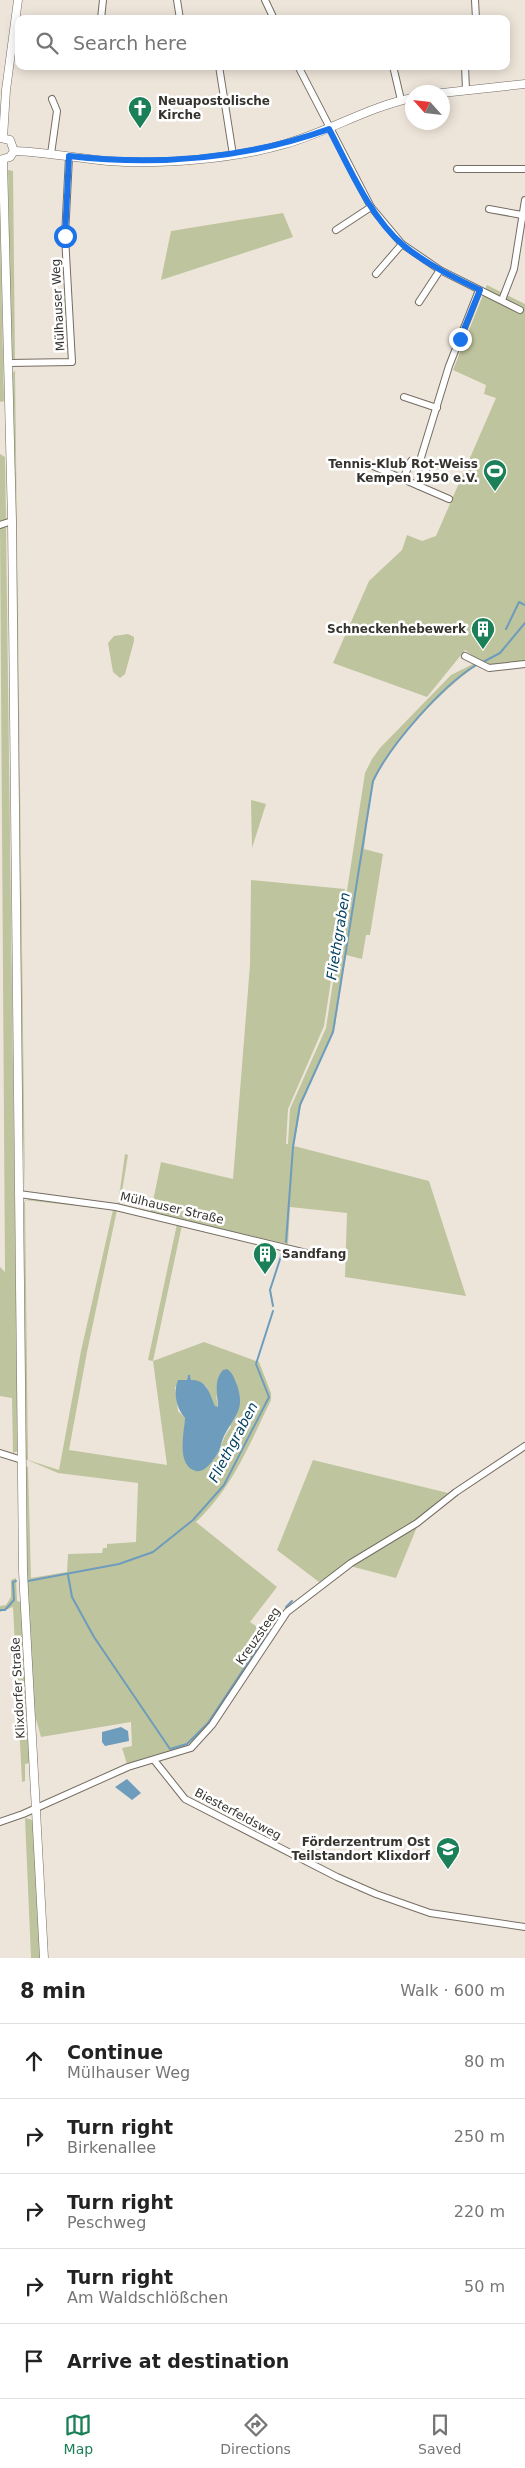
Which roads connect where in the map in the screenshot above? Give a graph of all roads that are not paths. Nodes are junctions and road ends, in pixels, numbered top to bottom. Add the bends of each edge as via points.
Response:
1 (18, 0) edge
2 (103, 0) edge
3 (177, 0) edge
4 (265, 0) edge
5 (475, 0) edge
6 (16, 15) edge
7 (101, 15) edge
8 (179, 15) edge
9 (272, 15) edge
10 (476, 15) edge
11 (15, 22) edge
12 (220, 70) edge
13 (300, 70) edge
14 (394, 70) edge
15 (465, 70) edge
16 (525, 84) edge
17 (466, 90) junction
18 (450, 92) edge
19 (52, 99) dead end
20 (405, 99) edge
21 (401, 100) junction
22 (329, 129) junction
23 (1, 138) edge
24 (14, 151) junction
25 (51, 154) junction
26 (233, 155) junction
27 (69, 156) junction
28 (2, 160) edge
29 (456, 169) dead end
30 (525, 169) edge
31 (525, 200) edge
32 (371, 207) junction
33 (490, 209) dead end
34 (522, 215) junction
35 (336, 230) dead end
36 (402, 244) junction
37 (440, 270) junction
38 (376, 274) dead end
39 (480, 290) junction
40 (502, 300) junction
41 (419, 302) dead end
42 (520, 310) dead end
43 (9, 363) junction
44 (404, 397) dead end
45 (437, 408) junction
46 (418, 464) junction
47 (371, 465) dead end
48 (403, 479) junction
49 (419, 486) junction
50 (449, 499) dead end
51 (12, 521) junction
52 (0, 525) edge
53 (465, 656) dead end
54 (525, 664) edge
55 (19, 1194) junction
56 (319, 1256) dead end
57 (525, 1446) edge
58 (0, 1453) edge
59 (22, 1460) junction
60 (154, 1760) junction
61 (36, 1806) junction
62 (0, 1822) edge
63 (525, 1927) edge
64 (44, 1958) edge

1 - 6 street
2 - 7 street
3 - 8 street
4 - 9 street
5 - 10 street
11 - 23 street
12 - 26 street
13 - 22 street
14 - 21 street
15 - 17 street
16 - 17 street
17 - 18 street
19 - 25 street via 57,110
20 - 21 street
21 - 22 street
22 - 26 street via 284,144
22 - 32 street
23 - 24 street via 10,140
24 - 25 street
24 - 28 street
25 - 27 street
26 - 27 street via 158,161 110,161
27 - 43 street, Mülhauser Weg via 65,236 72,362
28 - 43 street
29 - 30 street
31 - 34 street
32 - 35 street
32 - 36 street
33 - 34 street
34 - 40 street via 514,269
36 - 37 street
36 - 38 street
37 - 39 street
37 - 41 street
39 - 40 street
39 - 45 street via 449,366
40 - 42 street
43 - 51 street
44 - 45 street
45 - 46 street
46 - 48 street via 411,461
46 - 49 street via 427,468
47 - 48 street
48 - 49 street
49 - 50 street
51 - 52 street
51 - 55 street
53 - 54 street via 489,668
55 - 56 street, Mülhauser Straße via 116,1206
55 - 59 street, Klixdorfer Straße
57 - 60 street, Kreuzsteeg via 456,1492 417,1523 351,1563 287,1612 198,1742 182,1752
58 - 59 street
59 - 61 street, Klixdorfer Straße via 23,1571
60 - 61 street, Kreuzsteeg via 128,1767
60 - 63 street, Biesterfeldsweg via 185,1798 337,1877 430,1913
61 - 62 street, Kreuzsteeg
61 - 64 street, Klixdorfer Straße

